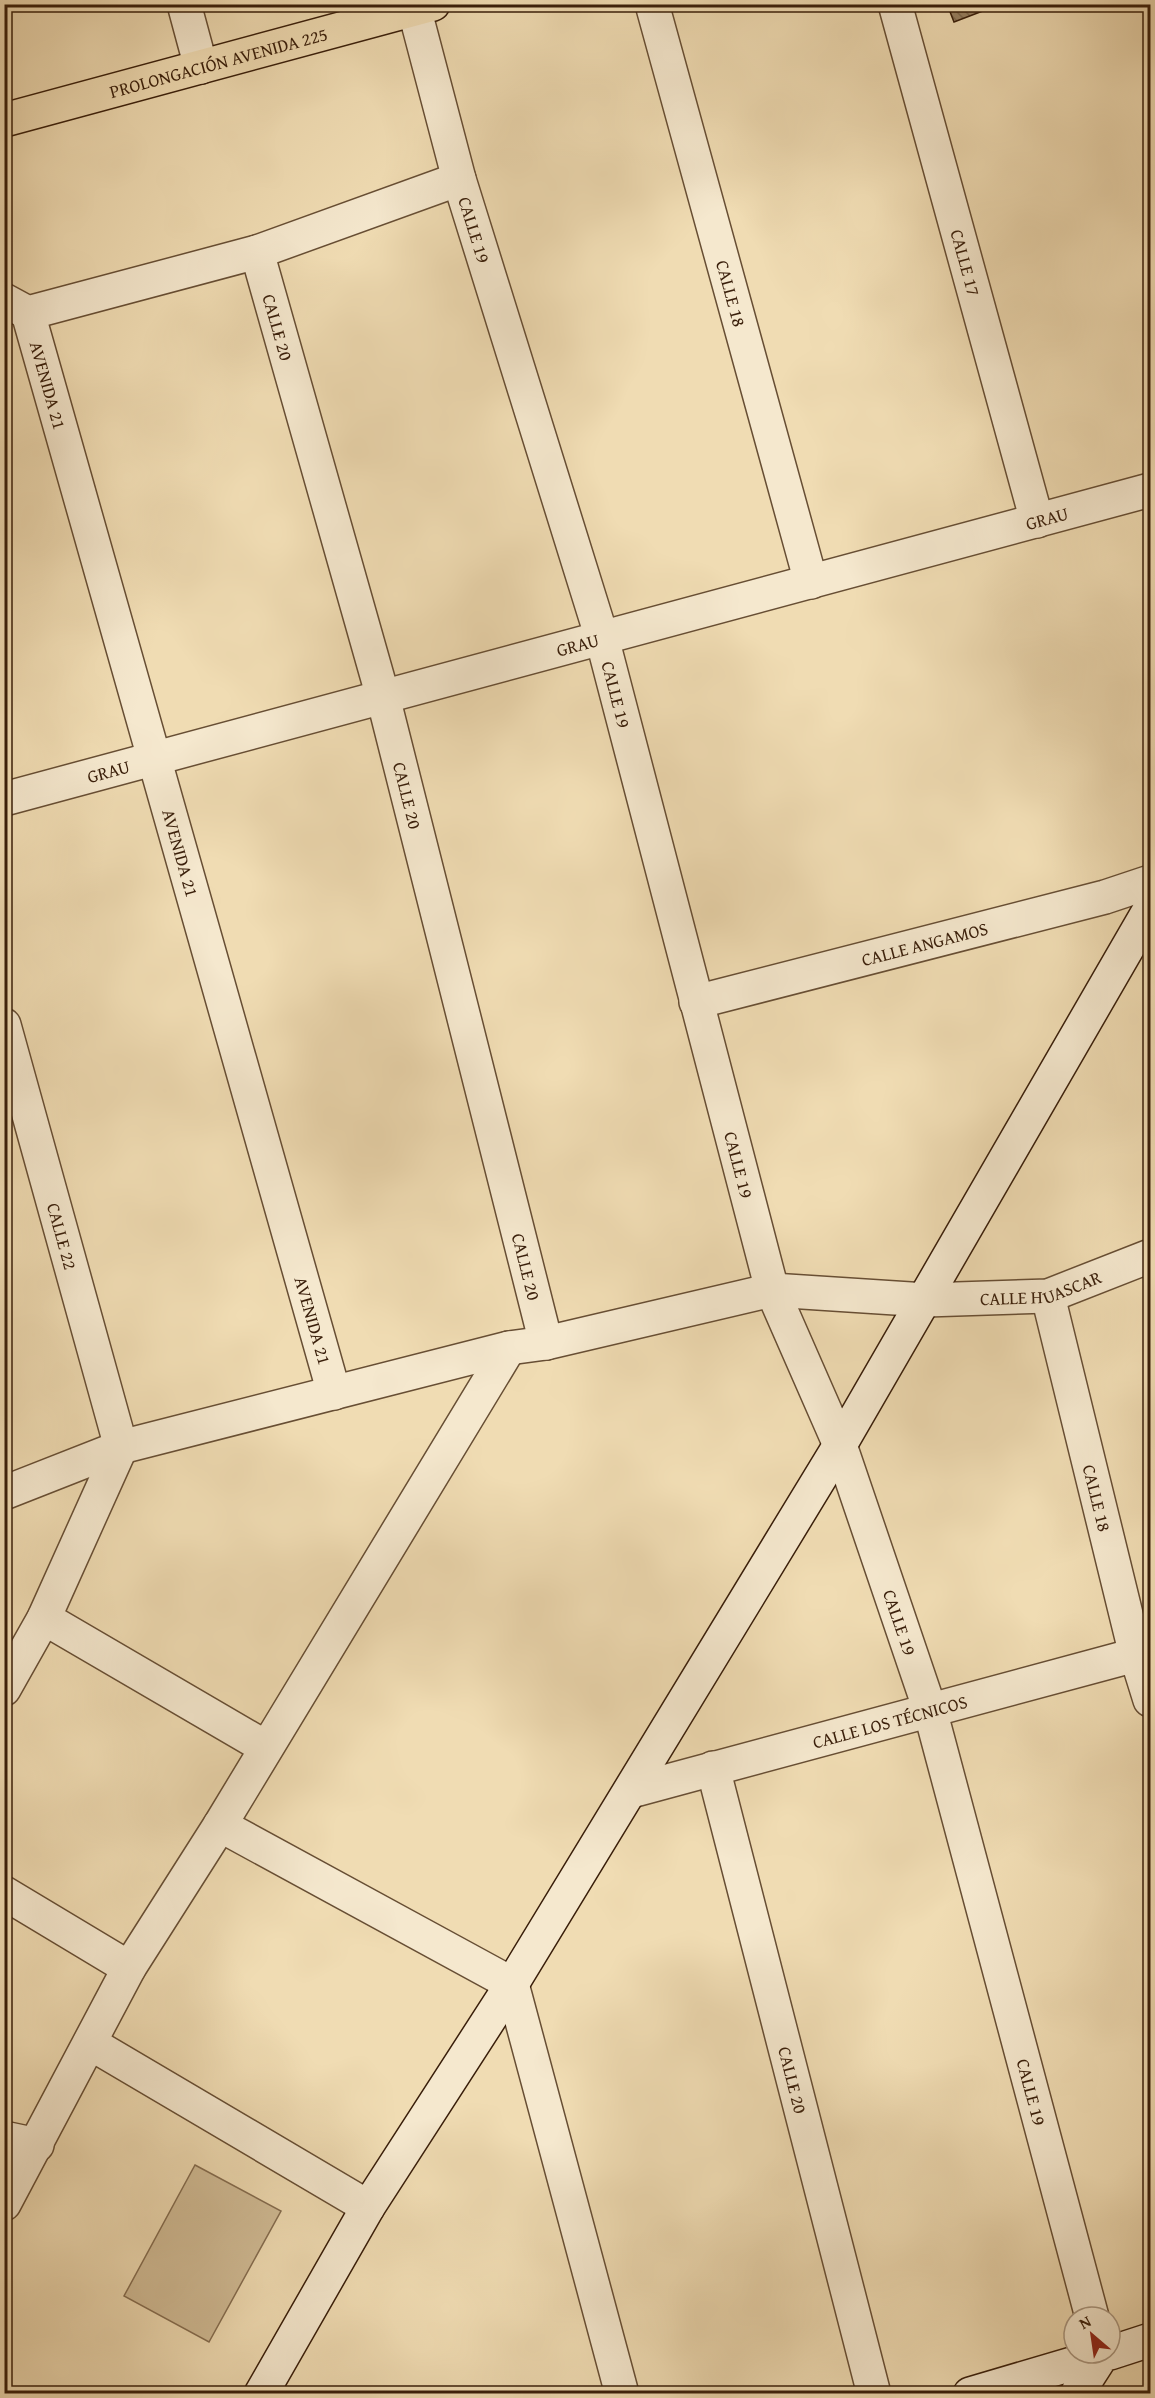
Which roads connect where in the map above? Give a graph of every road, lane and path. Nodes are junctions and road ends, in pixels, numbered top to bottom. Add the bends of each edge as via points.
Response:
1 (184, 4) edge
2 (652, 4) edge
3 (895, 4) edge
4 (420, 6) edge
5 (201, 67) junction
6 (4, 120) edge
7 (459, 179) junction
8 (257, 252) junction
9 (16, 306) edge
10 (1150, 490) edge
11 (1037, 521) junction
12 (811, 582) junction
13 (602, 638) junction
14 (383, 697) junction
15 (156, 758) junction
16 (4, 799) edge
17 (1150, 882) edge
18 (1150, 909) edge
19 (696, 1002) junction
20 (4, 1025) edge
21 (1150, 1256) edge
22 (772, 1290) junction
23 (1048, 1296) junction
24 (926, 1300) junction
25 (546, 1343) junction
26 (509, 1348) junction
27 (334, 1393) junction
28 (840, 1445) junction
29 (121, 1446) junction
30 (4, 1493) edge
31 (44, 1618) junction
32 (1143, 1653) edge
33 (4, 1689) edge
34 (1150, 1700) edge
35 (930, 1710) junction
36 (266, 1747) junction
37 (713, 1768) junction
38 (631, 1791) junction
39 (220, 1825) junction
40 (4, 1893) edge
41 (129, 1968) junction
42 (512, 1984) junction
43 (90, 2043) junction
44 (4, 2138) edge
45 (37, 2145) junction
46 (4, 2204) edge
47 (368, 2207) junction
48 (1089, 2305) edge
49 (1150, 2340) edge
50 (1122, 2348) edge
51 (1066, 2365) edge
52 (1098, 2365) edge
53 (261, 2394) edge
54 (622, 2394) edge
55 (874, 2394) edge
56 (970, 2394) edge
57 (1077, 2394) edge

1 - 5 street
2 - 12 street, CALLE 18
3 - 11 street, CALLE 17
4 - 5 main road, PROLONGACIÓN AVENIDA 225
4 - 7 street, CALLE 19
5 - 6 main road, PROLONGACIÓN AVENIDA 225
7 - 8 street
7 - 13 street, CALLE 19
8 - 9 street
8 - 14 street, CALLE 20
9 - 15 street, AVENIDA 21
10 - 11 street, GRAU
11 - 12 street, GRAU
12 - 13 street, GRAU
13 - 14 street, GRAU
13 - 19 street, CALLE 19
14 - 15 street, GRAU
14 - 25 street, CALLE 20
15 - 16 street, GRAU
15 - 27 street, AVENIDA 21
17 - 19 street, CALLE ANGAMOS via 1105,897
18 - 24 street
19 - 22 street, CALLE 19
20 - 29 street, CALLE 22
21 - 23 street, CALLE HUASCAR
22 - 24 street, CALLE HUASCAR
22 - 25 street, CALLE HUASCAR
22 - 28 street, CALLE 19
23 - 24 street, CALLE HUASCAR
23 - 32 street, CALLE 18
24 - 28 street
25 - 26 street, CALLE HUASCAR
26 - 27 street, CALLE HUASCAR
26 - 36 street
27 - 29 street, CALLE HUASCAR
28 - 35 street, CALLE 19
28 - 38 street
29 - 30 street, CALLE HUASCAR
29 - 31 street
31 - 33 street
31 - 36 street
32 - 34 street, CALLE 18
32 - 35 street, CALLE LOS TÉCNICOS
35 - 37 street, CALLE LOS TÉCNICOS
35 - 48 street, CALLE 19
36 - 39 street
37 - 38 street, CALLE LOS TÉCNICOS
37 - 55 street, CALLE 20
38 - 42 street
39 - 41 street
39 - 42 street
40 - 41 street
41 - 43 street
42 - 47 street
42 - 54 street
43 - 45 street
43 - 47 street
44 - 45 street
45 - 46 street
47 - 53 street
49 - 50 street
51 - 56 street
52 - 57 street

